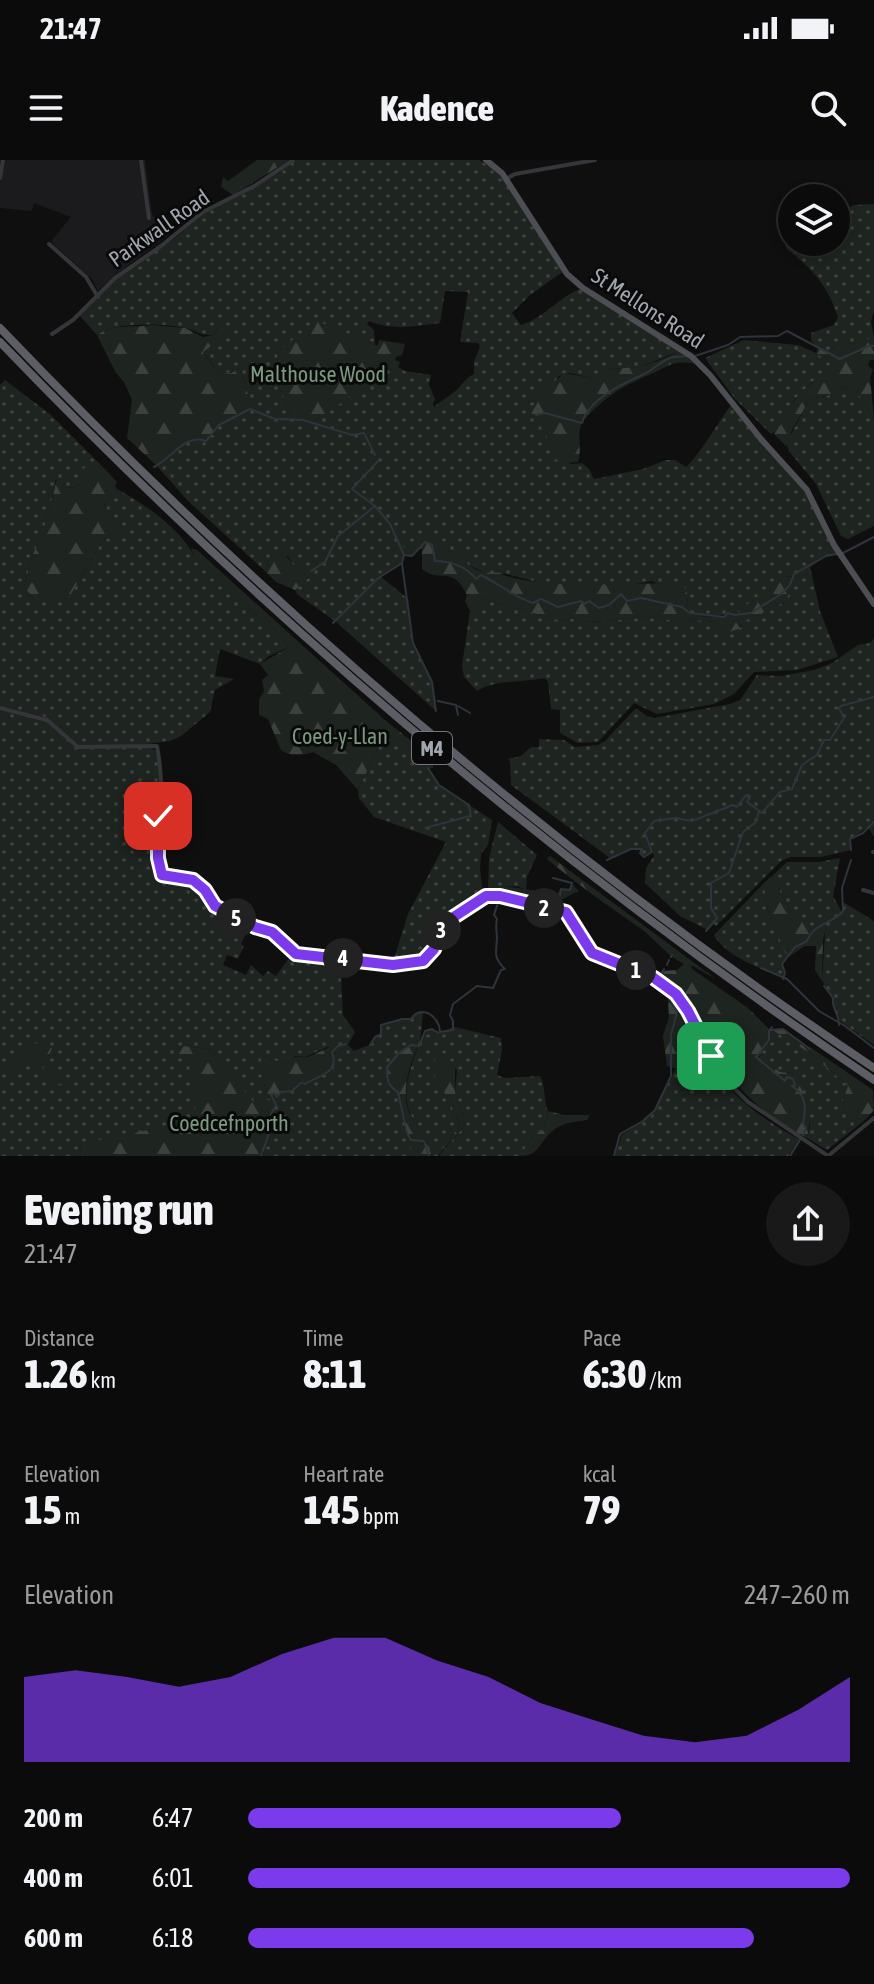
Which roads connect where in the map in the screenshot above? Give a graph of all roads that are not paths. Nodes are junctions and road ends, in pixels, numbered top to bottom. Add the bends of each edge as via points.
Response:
1 (3, 160) edge
2 (141, 160) edge
3 (293, 160) edge
4 (486, 160) edge
5 (595, 160) edge
6 (0, 178) edge
7 (506, 179) junction
8 (149, 218) dead end
9 (49, 244) dead end
10 (98, 297) junction
11 (0, 325) edge
12 (52, 334) dead end
13 (0, 344) edge
14 (32, 368) junction
15 (874, 604) edge
16 (0, 708) edge
17 (863, 890) dead end
18 (874, 893) edge
19 (874, 1068) edge
20 (874, 1080) edge
21 (874, 1118) edge
22 (828, 1156) edge

1 - 6 street
2 - 8 street
3 - 10 street, Parkwall Road via 203,212 115,278
4 - 7 main road, St Mellons Road
5 - 7 street
7 - 15 main road, St Mellons Road via 572,279 700,363 807,490 834,545
9 - 10 street via 86,277
10 - 12 street, Parkwall Road
11 - 14 highway
13 - 14 highway, M4
14 - 19 highway, M4 via 327,646 419,725 636,898
14 - 20 highway, M4 via 213,554 429,745 627,904
16 - 22 street via 47,720 78,747 157,746 162,875 193,880 215,906 272,932 296,954 393,965 423,961 446,922 486,896 566,912 592,953 654,978 676,994 719,1068 748,1102
17 - 18 street
21 - 22 street

